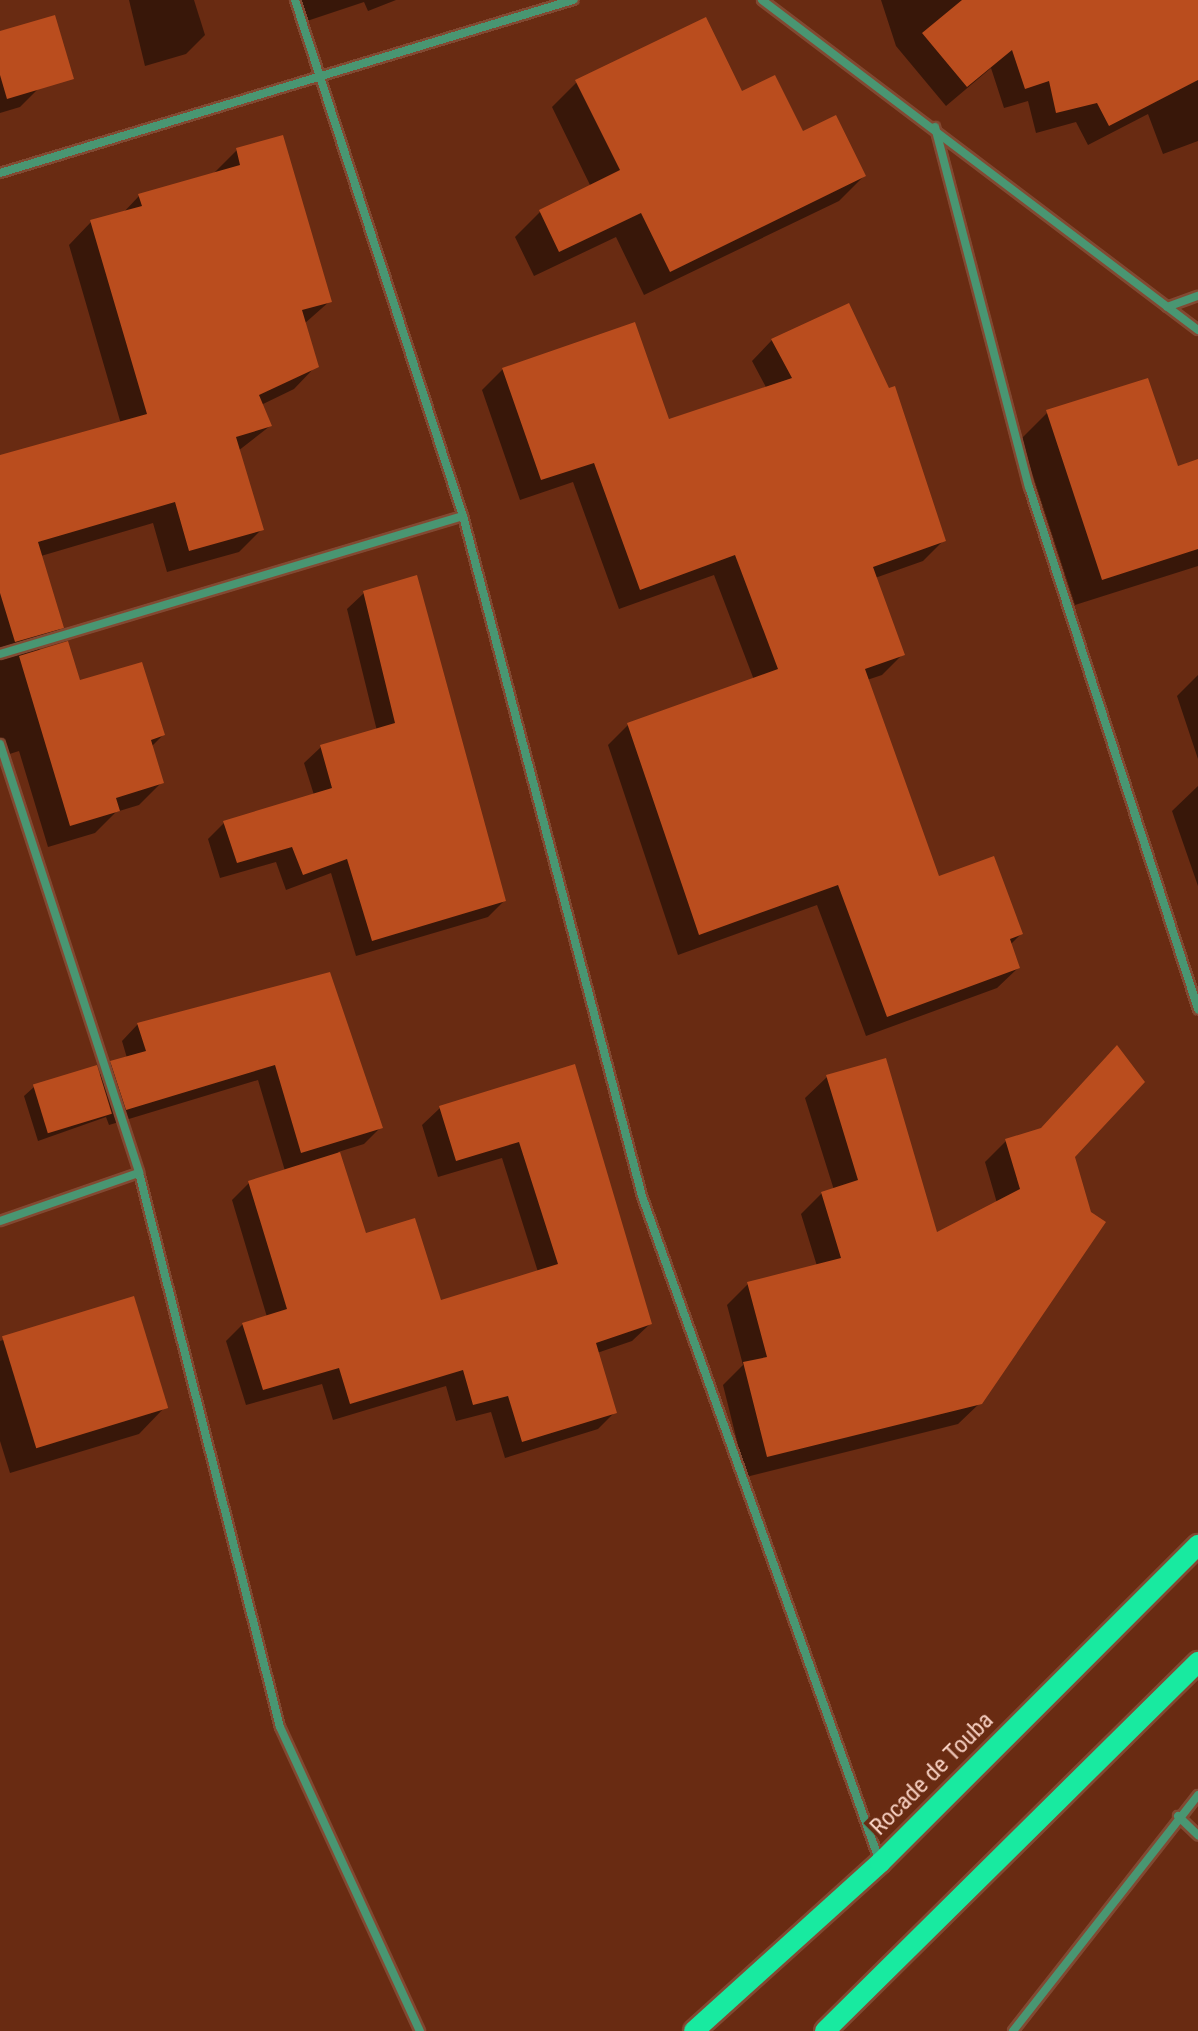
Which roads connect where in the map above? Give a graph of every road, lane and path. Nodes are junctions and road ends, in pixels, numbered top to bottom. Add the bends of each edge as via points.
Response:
1 (295, 0) edge
2 (573, 0) edge
3 (762, 0) edge
4 (319, 76) junction
5 (935, 127) junction
6 (0, 173) edge
7 (1198, 296) edge
8 (1167, 307) junction
9 (1198, 330) edge
10 (463, 516) junction
11 (0, 654) edge
12 (0, 744) edge
13 (1198, 1009) edge
14 (139, 1173) junction
15 (0, 1221) edge
16 (1198, 1545) edge
17 (1198, 1662) edge
18 (1198, 1795) edge
19 (1178, 1816) junction
20 (1198, 1835) edge
21 (880, 1863) junction
22 (420, 2031) edge
23 (694, 2031) edge
24 (825, 2031) edge
25 (1013, 2031) edge

1 - 4 street
2 - 4 street
3 - 5 street
4 - 6 street
4 - 10 street
5 - 8 street
5 - 13 street via 1029,487
7 - 8 street
8 - 9 street
10 - 11 street
10 - 21 street via 642,1196
12 - 14 street
14 - 15 street
14 - 22 street via 280,1727
16 - 21 main road, Rocade de Touba
17 - 24 main road
18 - 19 street
19 - 20 street
19 - 25 street
21 - 23 main road, Rocade de Touba

